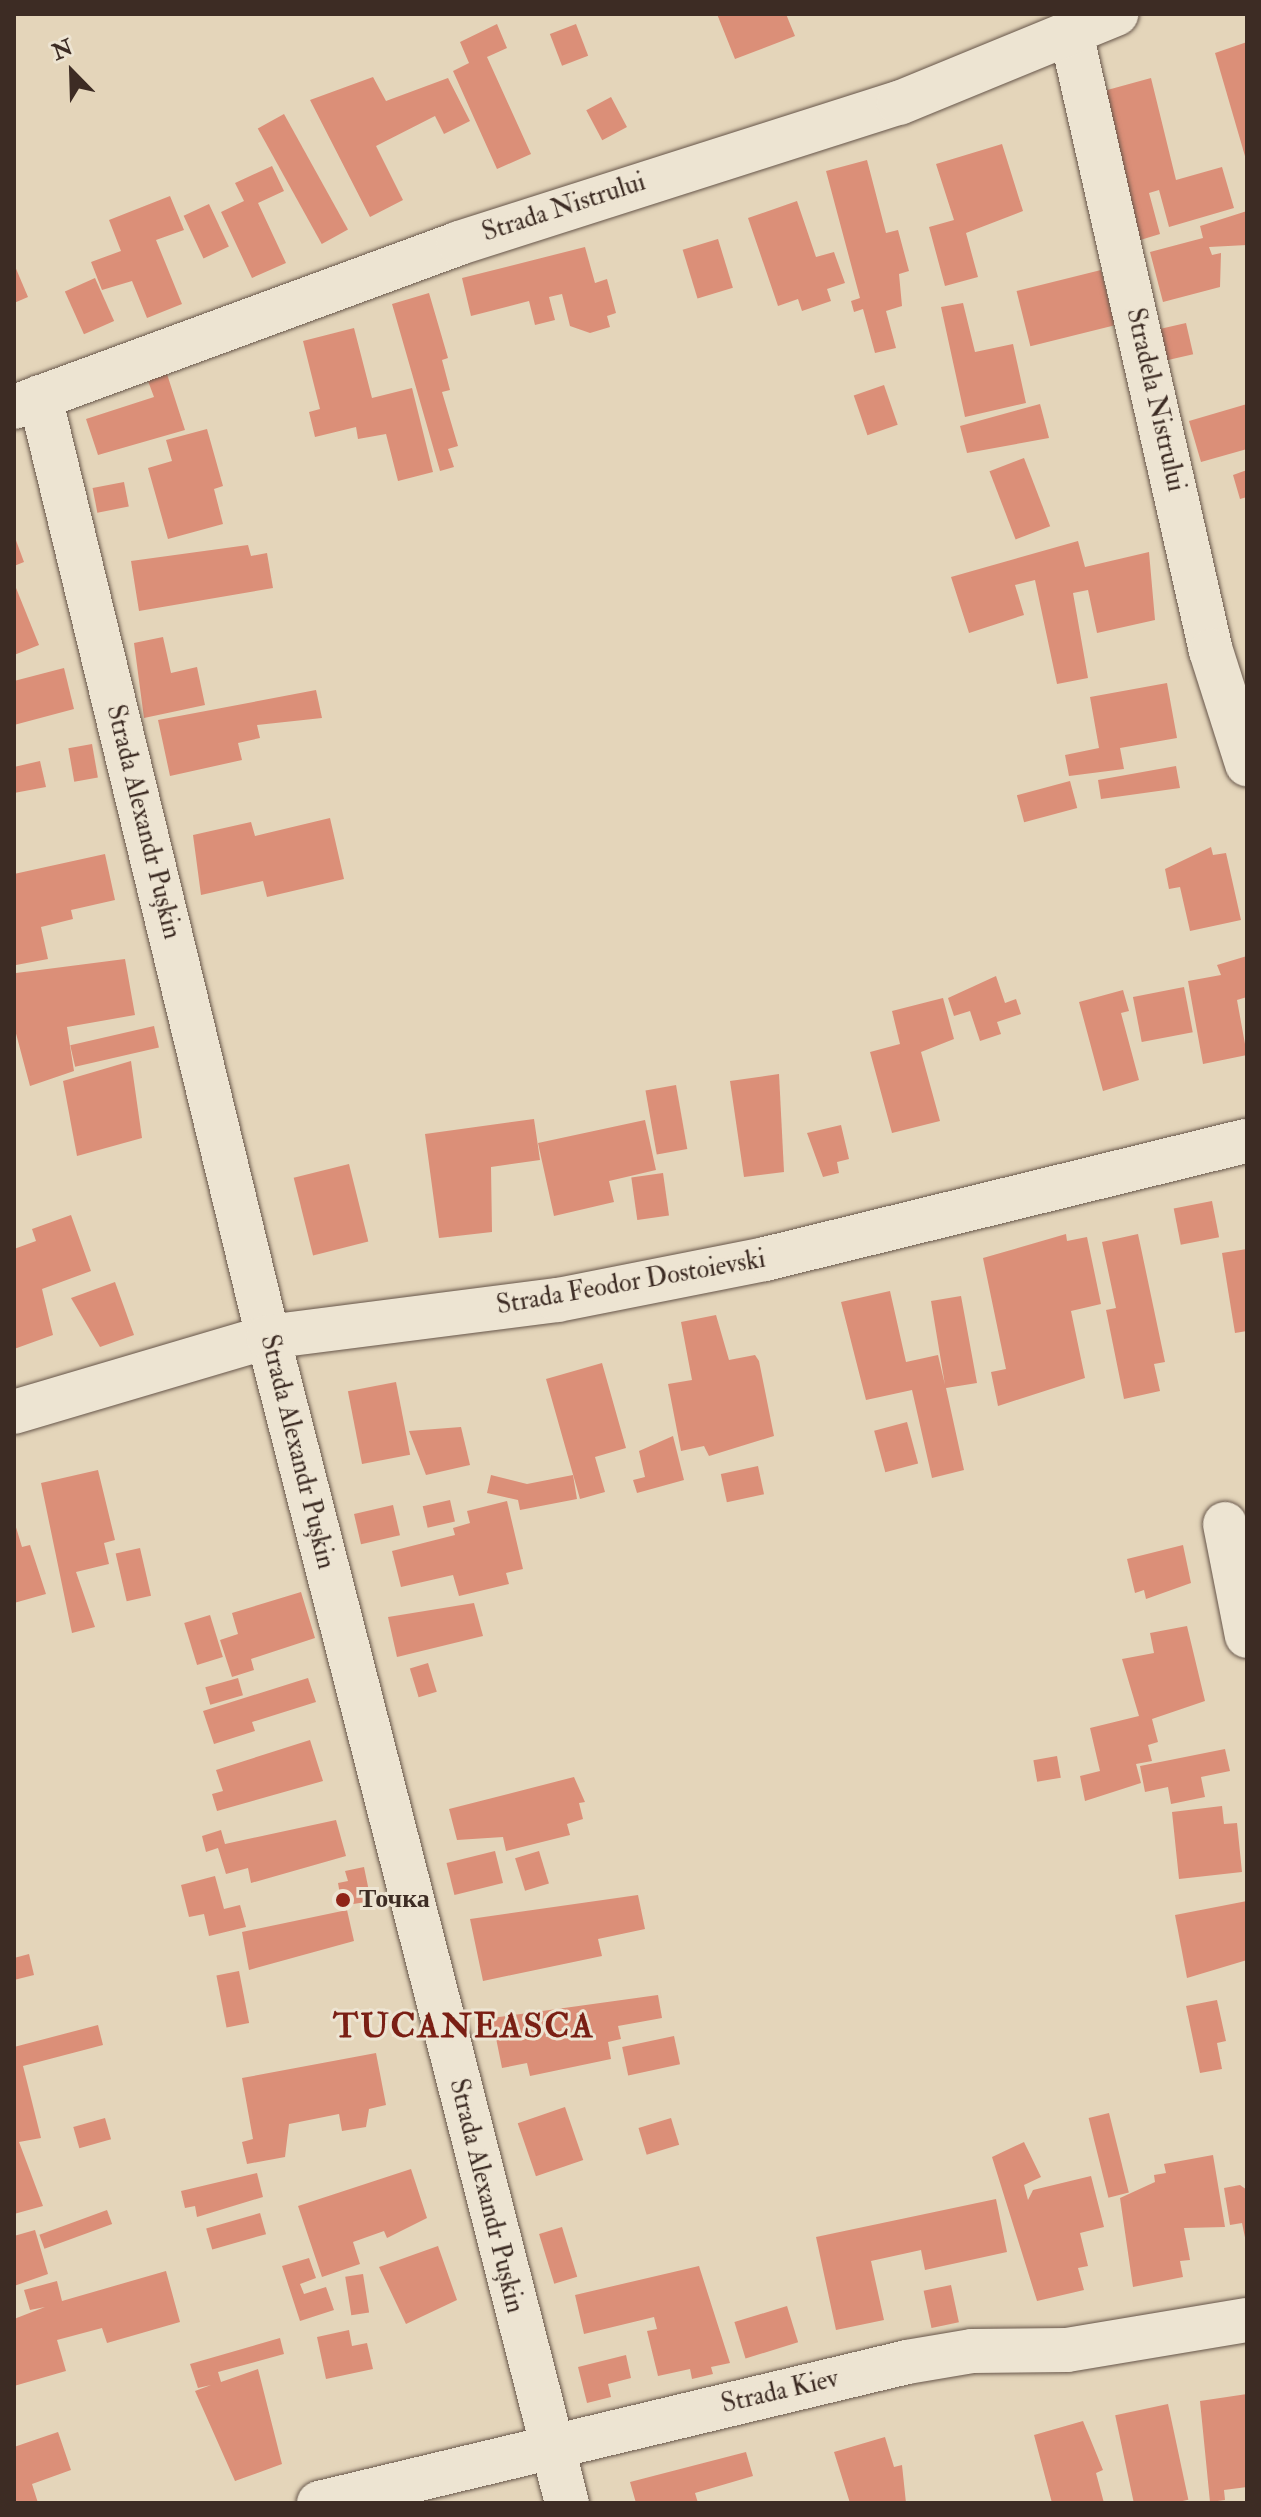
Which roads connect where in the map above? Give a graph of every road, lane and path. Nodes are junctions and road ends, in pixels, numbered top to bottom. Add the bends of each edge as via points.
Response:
1 (1116, 14) edge
2 (1071, 33) junction
3 (27, 402) edge
4 (1247, 764) edge
5 (1247, 1141) edge
6 (268, 1337) junction
7 (14, 1412) edge
8 (1225, 1524) dead end
9 (1247, 1636) edge
10 (1247, 2320) edge
11 (550, 2447) junction
12 (319, 2503) edge
13 (567, 2503) edge

1 - 2 street, Strada Nistrului
2 - 3 street, Strada Nistrului via 899,103 459,243
2 - 4 street, Stradela Nistrului via 1211,651
3 - 6 street, Strada Alexandr Pușkin
5 - 6 street, Strada Feodor Dostoievski via 765,1259 558,1300
6 - 7 street, Strada Feodor Dostoievski
6 - 11 street, Strada Alexandr Pușkin
8 - 9 street
10 - 11 street, Strada Kiev via 1067,2350 972,2351 907,2362
11 - 12 street, Strada Kiev
11 - 13 street, Strada Alexandr Pușkin

